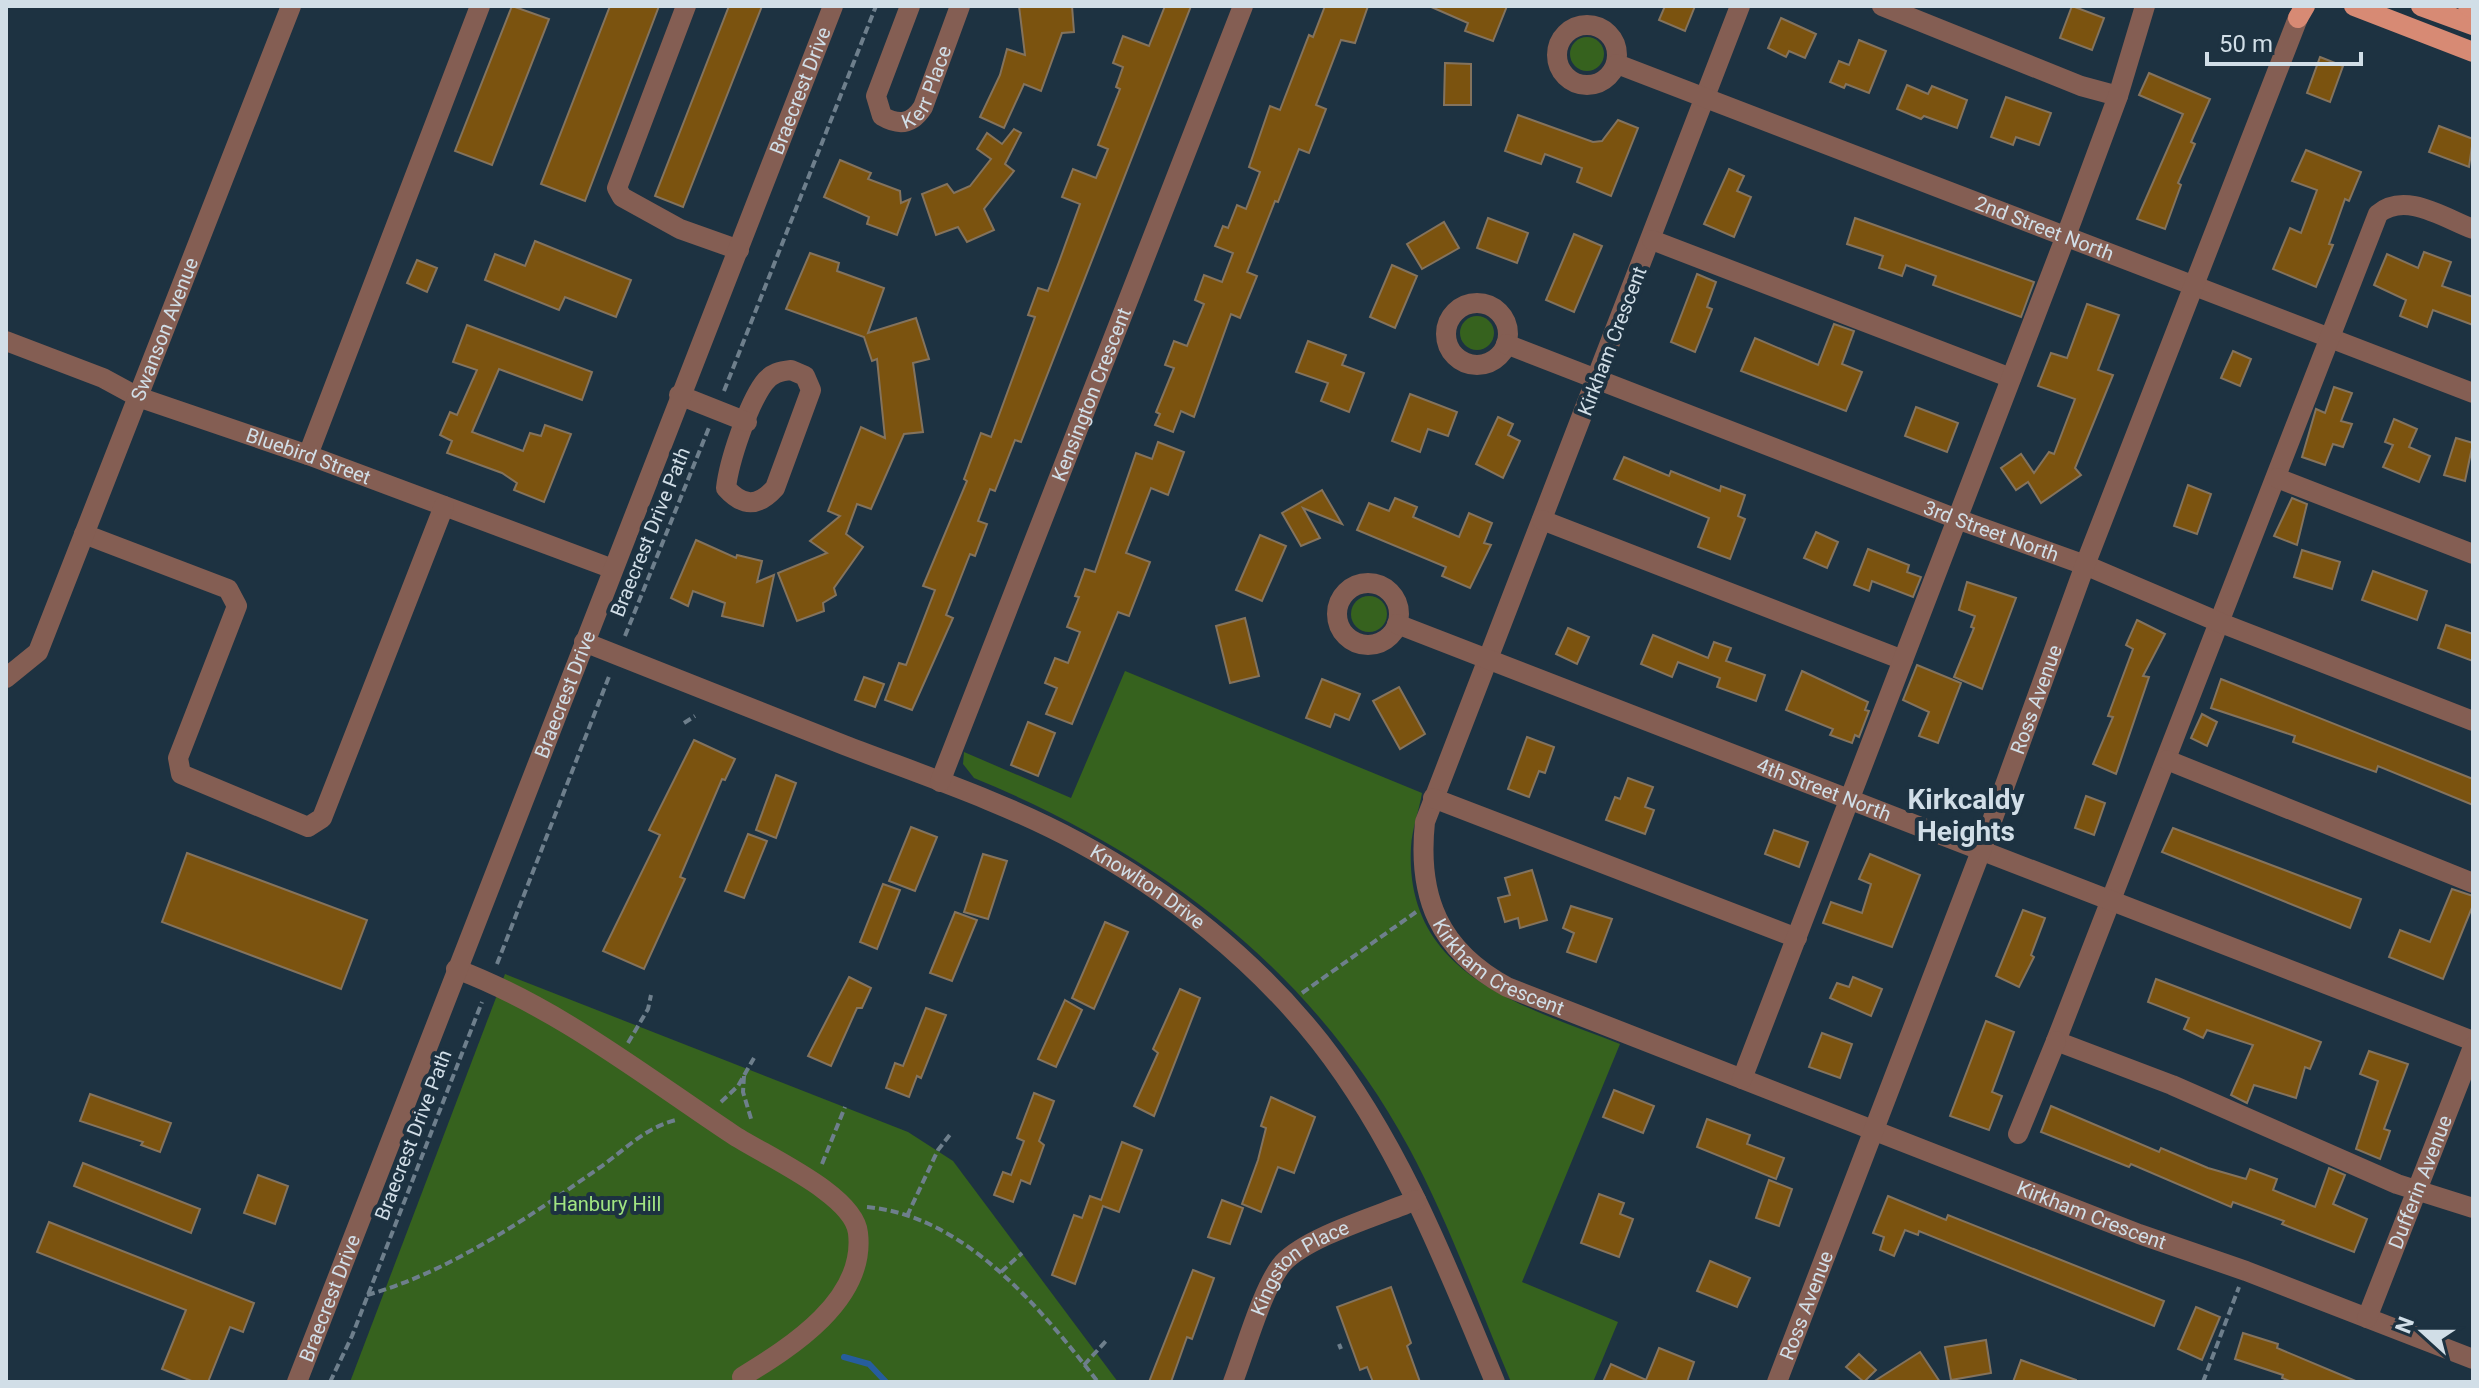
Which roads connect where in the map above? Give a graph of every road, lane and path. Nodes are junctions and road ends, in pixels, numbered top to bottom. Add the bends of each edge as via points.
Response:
1 (291, 6) edge
2 (480, 6) edge
3 (686, 6) edge
4 (833, 6) edge
5 (876, 6) edge
6 (910, 6) edge
7 (960, 6) edge
8 (1243, 6) edge
9 (1740, 6) edge
10 (1882, 6) edge
11 (2145, 6) edge
12 (2354, 6) edge
13 (2421, 6) edge
14 (2301, 10) edge
15 (2473, 25) edge
16 (2473, 52) edge
17 (1617, 64) dead end
18 (2118, 96) junction
19 (1707, 99) junction
20 (2473, 229) edge
21 (2066, 236) junction
22 (1652, 240) junction
23 (739, 250) junction
24 (2195, 285) junction
25 (2331, 339) junction
26 (6, 341) edge
27 (1506, 344) dead end
28 (2011, 378) junction
29 (1598, 379) junction
30 (2473, 393) edge
31 (679, 395) junction
32 (138, 397) junction
33 (716, 410) junction
34 (747, 422) junction
35 (308, 455) junction
36 (2277, 478) junction
37 (444, 506) junction
38 (1957, 519) junction
39 (1542, 520) junction
40 (84, 534) junction
41 (2473, 554) edge
42 (2085, 565) junction
43 (613, 569) junction
44 (2221, 623) junction
45 (1397, 624) dead end
46 (584, 642) junction
47 (617, 655) junction
48 (1487, 658) junction
49 (1903, 660) junction
50 (6, 678) edge
51 (695, 716) dead end
52 (2473, 721) edge
53 (684, 723) dead end
54 (2167, 760) junction
55 (940, 782) junction
56 (1433, 798) junction
57 (1849, 801) junction
58 (1981, 851) junction
59 (2473, 883) edge
60 (1430, 901) junction
61 (2111, 902) junction
62 (1797, 938) junction
63 (456, 969) junction
64 (490, 982) junction
65 (651, 995) dead end
66 (1287, 1003) junction
67 (2056, 1041) junction
68 (2473, 1041) edge
69 (2473, 1047) edge
70 (620, 1057) junction
71 (754, 1058) dead end
72 (748, 1067) junction
73 (1742, 1079) junction
74 (845, 1107) dead end
75 (703, 1113) junction
76 (756, 1128) dead end
77 (1873, 1129) junction
78 (952, 1132) dead end
79 (2018, 1134) dead end
80 (814, 1184) junction
81 (2417, 1188) junction
82 (1416, 1200) junction
83 (840, 1204) junction
84 (2473, 1208) edge
85 (907, 1216) junction
86 (1022, 1253) dead end
87 (2246, 1271) junction
88 (1001, 1272) junction
89 (367, 1295) junction
90 (2367, 1318) junction
91 (1106, 1341) dead end
92 (2473, 1359) edge
93 (1084, 1365) junction
94 (742, 1377) dead end
95 (297, 1382) edge
96 (330, 1382) edge
97 (1098, 1382) edge
98 (1233, 1382) edge
99 (1495, 1382) edge
100 (1777, 1382) edge
101 (2203, 1382) edge

1 - 32 street, Swanson Avenue
2 - 35 street
3 - 23 street via 617,188 622,197 680,229
4 - 23 street, Braecrest Drive
5 - 33 path, Braecrest Drive Path
6 - 7 street, Kerr Place via 876,96 882,116 899,123 912,120 923,107
8 - 55 street, Kensington Crescent
9 - 19 street, Kirkham Crescent
10 - 18 street
11 - 18 street
12 - 16 main road
13 - 15 main road
14 - 24 street, Ross Avenue
17 - 19 street, 2nd Street North
18 - 21 street
19 - 21 street, 2nd Street North
19 - 22 street, Kirkham Crescent
20 - 25 street via 2405,202 2388,205 2378,214
21 - 24 street, 2nd Street North
21 - 28 street
22 - 28 street
22 - 29 street, Kirkham Crescent
23 - 31 street, Braecrest Drive
24 - 25 street, 2nd Street North
24 - 42 street, Ross Avenue
25 - 30 street, 2nd Street North
25 - 36 street
26 - 32 street, Bluebird Street
27 - 29 street, 3rd Street North
28 - 38 street
29 - 38 street, 3rd Street North
29 - 39 street, Kirkham Crescent
31 - 33 street
31 - 43 street, Braecrest Drive
32 - 35 street, Bluebird Street
32 - 40 street, Swanson Avenue
33 - 34 street
33 - 47 path, Braecrest Drive Path
34 - 34 street via 726,488 735,499 750,504 775,488 808,405 811,390 805,376 777,372 765,382
35 - 37 street, Bluebird Street
36 - 41 street
36 - 44 street
37 - 40 street via 322,818 308,827 181,774 178,758 237,606 228,589
37 - 43 street, Bluebird Street
38 - 42 street, 3rd Street North
38 - 49 street
39 - 48 street, Kirkham Crescent
39 - 49 street
40 - 50 street, Swanson Avenue via 38,652
42 - 44 street, 3rd Street North
42 - 58 street, Ross Avenue
43 - 46 street, Braecrest Drive
44 - 52 street, 3rd Street North
44 - 54 street
45 - 48 street, 4th Street North
46 - 47 street, Knowlton Drive
46 - 63 street, Braecrest Drive
47 - 55 street, Knowlton Drive
47 - 64 path, Braecrest Drive Path
48 - 56 street, Kirkham Crescent
48 - 57 street, 4th Street North
49 - 57 street
51 - 53 path
54 - 59 street
54 - 61 street
55 - 66 street, Knowlton Drive via 1040,823 1113,862 1182,909
56 - 60 street, Kirkham Crescent via 1422,846
56 - 62 street
57 - 58 street, 4th Street North
57 - 62 street
58 - 61 street, 4th Street North
58 - 77 street, Ross Avenue
60 - 66 path
60 - 73 street, Kirkham Crescent via 1443,932 1484,975
61 - 67 street
61 - 68 street, 4th Street North
62 - 73 street
63 - 64 street
63 - 95 street, Braecrest Drive
64 - 70 street
64 - 89 path, Braecrest Drive Path
65 - 70 path
66 - 82 street, Knowlton Drive via 1373,1118
67 - 79 street
67 - 81 street
69 - 81 street, Dufferin Avenue
70 - 75 street
71 - 72 path
72 - 75 path via 734,1091
72 - 76 path via 743,1092
73 - 77 street, Kirkham Crescent
74 - 80 path
75 - 80 street
75 - 89 path via 646,1131 601,1167 489,1238 433,1270
77 - 87 street, Kirkham Crescent
77 - 100 street, Ross Avenue
78 - 85 path via 931,1162
80 - 83 street
81 - 84 street
81 - 90 street, Dufferin Avenue
82 - 98 street, Kingston Place via 1300,1249 1283,1264
82 - 99 street, Knowlton Drive
83 - 85 path
83 - 94 street via 858,1231 857,1263 848,1284 789,1347
85 - 88 path via 946,1234
86 - 88 path
87 - 90 street, Kirkham Crescent
87 - 101 path
88 - 93 path
89 - 96 path, Braecrest Drive Path
90 - 92 street, Kirkham Crescent
91 - 93 path
93 - 97 path

